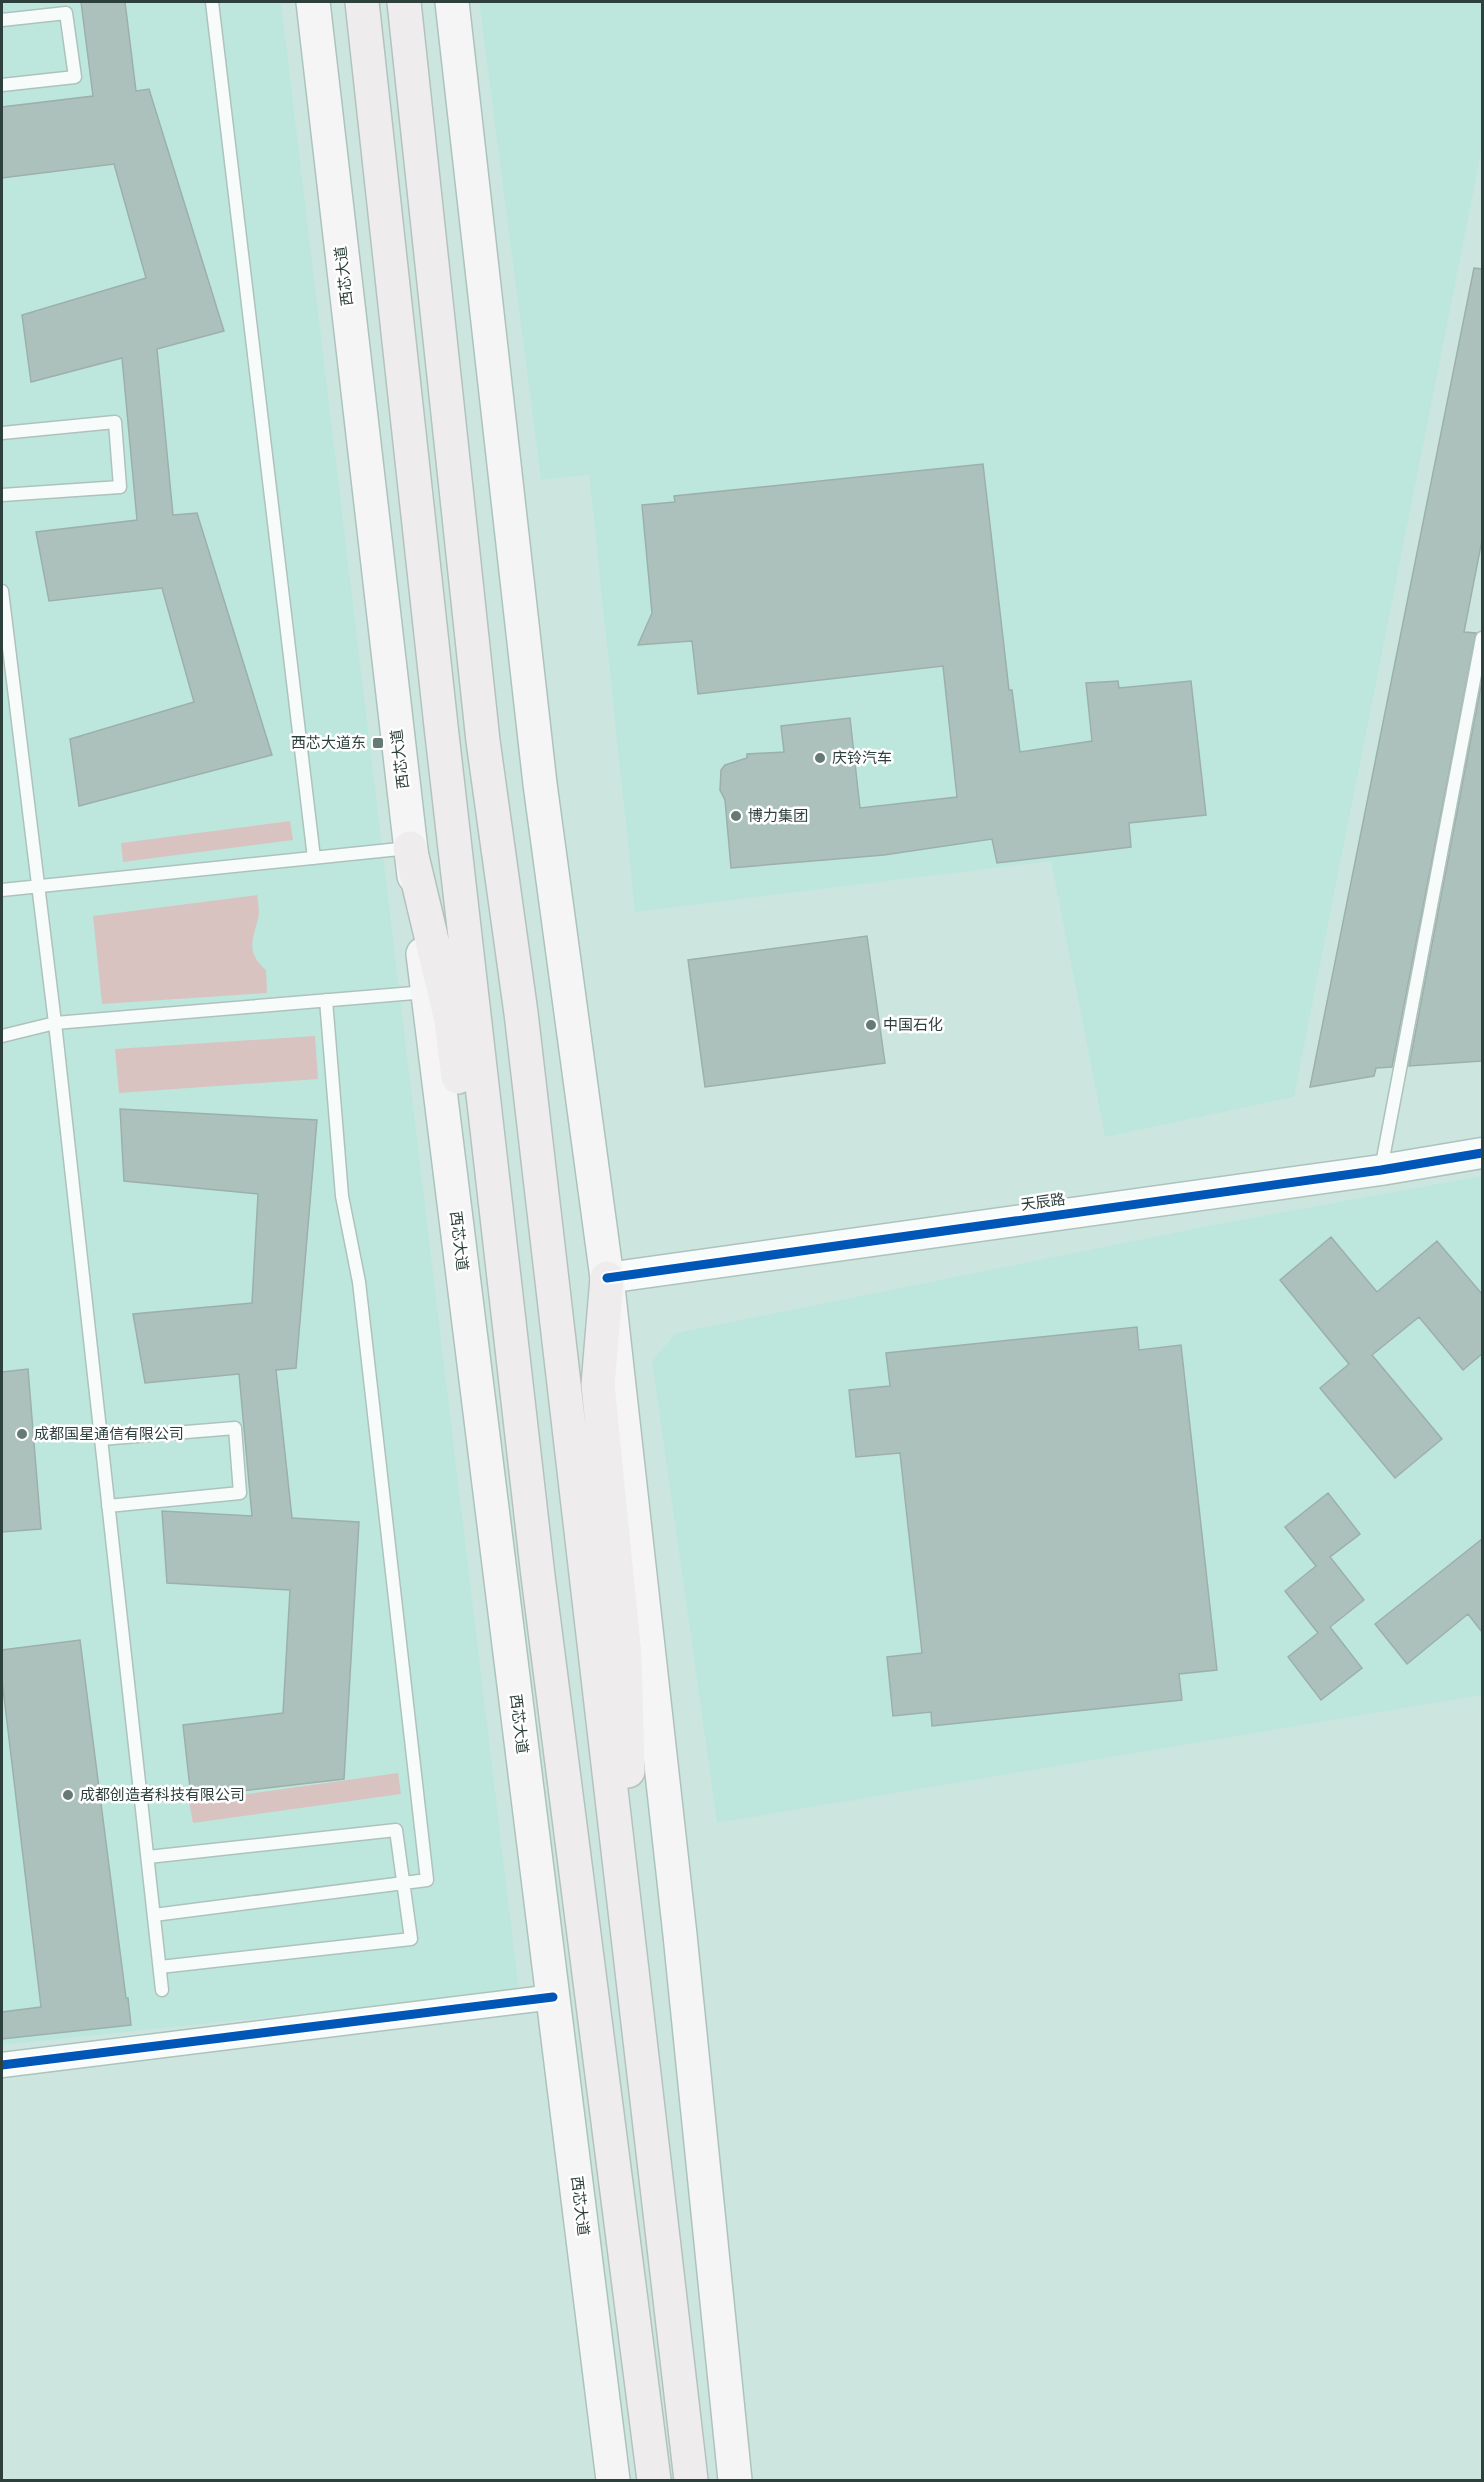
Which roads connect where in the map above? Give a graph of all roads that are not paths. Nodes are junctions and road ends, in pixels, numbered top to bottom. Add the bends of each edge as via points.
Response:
1 (212, 2) edge
2 (313, 2) edge
3 (362, 2) edge
4 (404, 2) edge
5 (452, 2) edge
6 (2, 20) edge
7 (2, 85) edge
8 (2, 433) edge
9 (2, 495) edge
10 (2, 591) edge
11 (1482, 638) edge
12 (410, 848) junction
13 (314, 858) junction
14 (38, 886) junction
15 (2, 890) edge
16 (428, 992) junction
17 (326, 1000) junction
18 (55, 1023) junction
19 (2, 1036) edge
20 (1482, 1153) edge
21 (1381, 1170) junction
22 (607, 1278) junction
23 (101, 1439) junction
24 (108, 1506) junction
25 (538, 1576) junction
26 (148, 1857) junction
27 (403, 1884) junction
28 (154, 1915) junction
29 (160, 1966) junction
30 (162, 1990) dead end
31 (554, 1997) junction
32 (635, 2001) junction
33 (2, 2065) edge
34 (613, 2481) edge
35 (654, 2481) edge
36 (691, 2481) edge
37 (735, 2481) edge

1 - 13 lane
2 - 12 main road, 西芯大道
3 - 25 highway
4 - 32 highway via 483,741 521,1013
5 - 22 main road via 540,783
6 - 7 lane via 66,13 75,77
8 - 9 lane via 115,422 120,488
10 - 14 lane
11 - 21 lane
12 - 13 lane
12 - 16 main road, 西芯大道
12 - 25 highway via 451,1020 488,1311
13 - 14 lane
14 - 15 lane
14 - 18 lane
16 - 17 lane
16 - 31 main road, 西芯大道
17 - 18 lane
17 - 27 lane via 342,1196 359,1282 427,1880
18 - 19 lane
18 - 23 lane
20 - 21 street, 天辰路
21 - 22 street, 天辰路
22 - 32 highway via 598,1385 625,1657
22 - 37 main road via 680,1935
23 - 24 lane
23 - 24 lane via 234,1428 240,1493
24 - 26 lane
25 - 35 highway
26 - 27 lane via 396,1830
26 - 28 lane
27 - 28 lane
27 - 29 lane via 411,1939
28 - 29 lane
29 - 30 lane
31 - 33 street
31 - 34 main road, 西芯大道
32 - 36 highway

